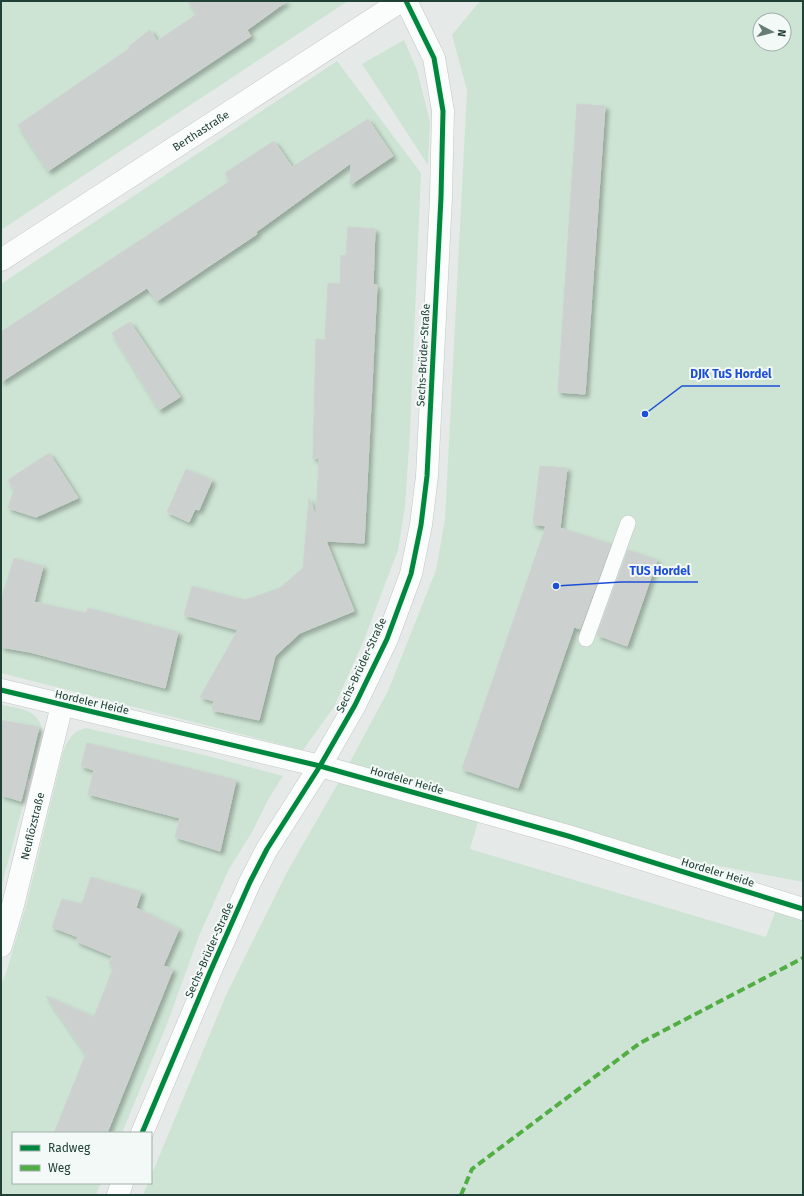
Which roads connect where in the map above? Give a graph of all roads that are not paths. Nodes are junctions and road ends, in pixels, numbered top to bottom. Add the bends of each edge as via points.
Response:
1 (401, 1) edge
2 (406, 1) edge
3 (1, 260) edge
4 (628, 523) dead end
5 (586, 639) dead end
6 (1, 690) edge
7 (62, 705) junction
8 (320, 766) junction
9 (7, 904) edge
10 (803, 908) edge
11 (1, 946) edge
12 (142, 1132) edge
13 (122, 1184) edge
14 (118, 1195) edge

1 - 3 street, Berthastraße
2 - 8 street, Sechs-Brüder-Straße via 434,58 443,111 426,483 411,574 387,639 356,705
4 - 5 lane
6 - 7 street, Hordeler Heide
7 - 8 street, Hordeler Heide
7 - 9 street, Neuflözstraße
8 - 10 street, Hordeler Heide via 568,836
8 - 12 street, Sechs-Brüder-Straße via 267,849 250,882
9 - 11 street, Neuflözstraße
13 - 14 street

